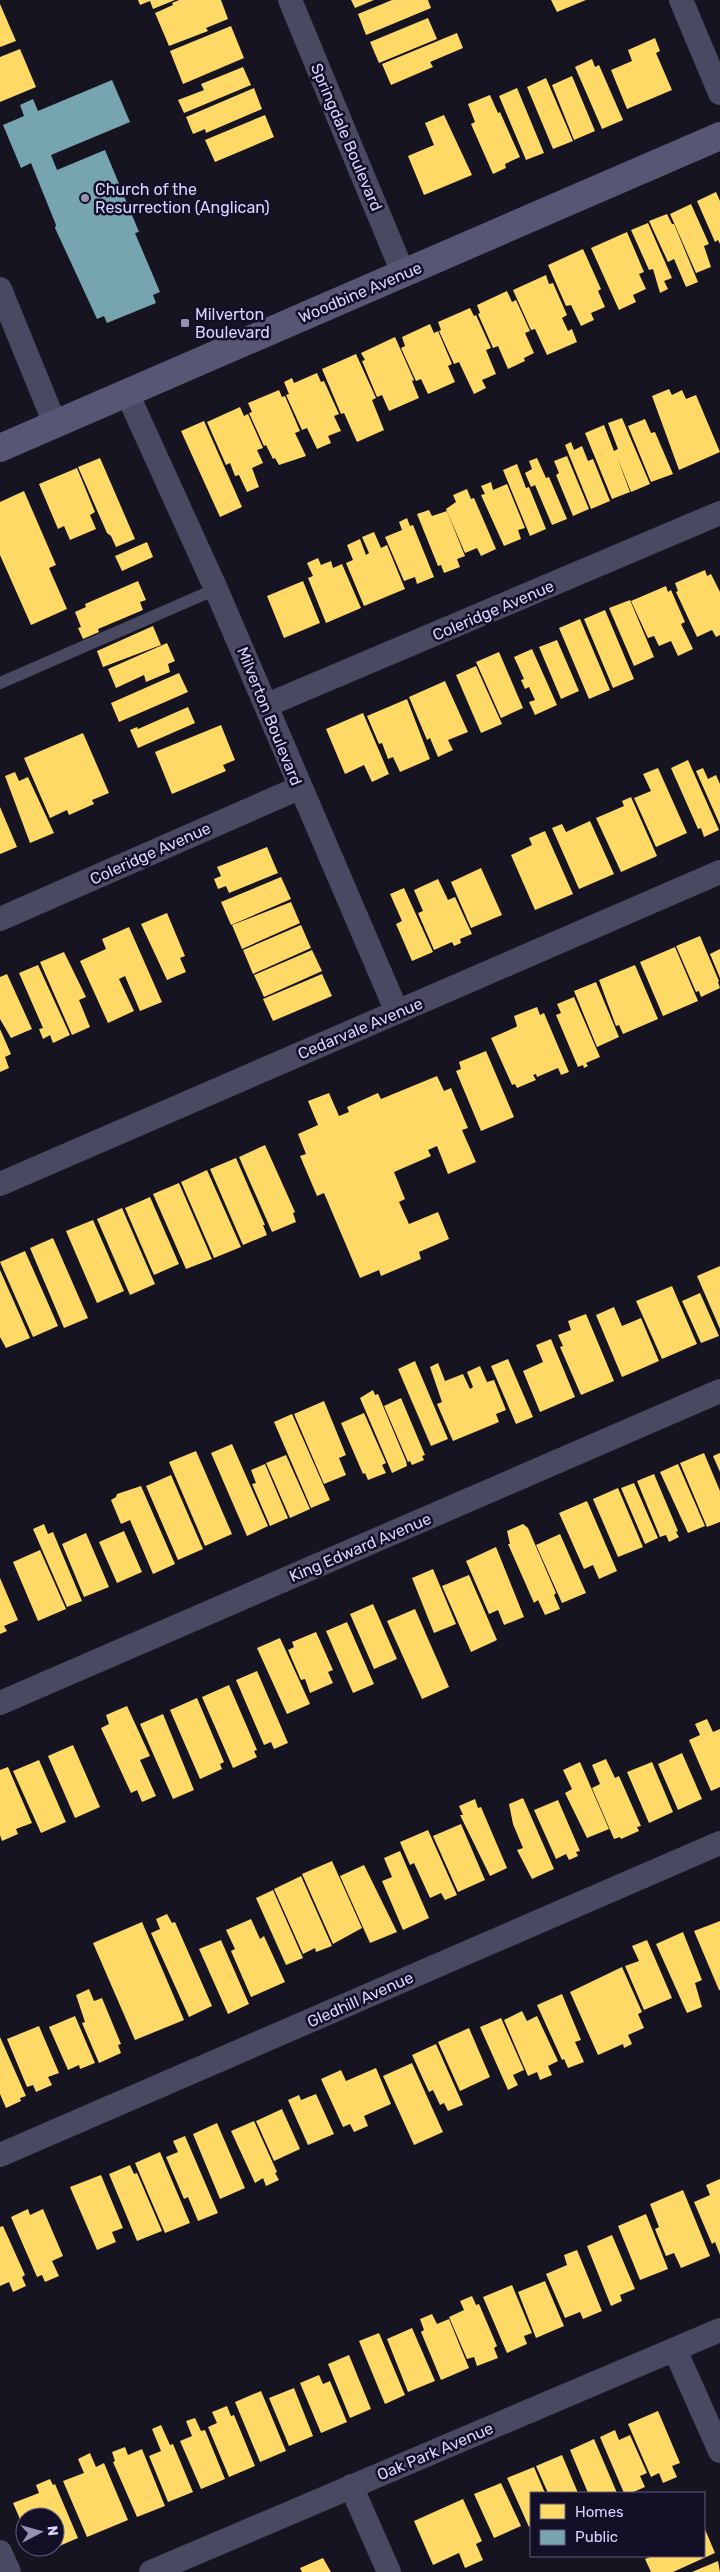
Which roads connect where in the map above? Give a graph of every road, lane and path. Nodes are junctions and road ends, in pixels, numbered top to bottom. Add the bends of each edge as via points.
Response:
1 (290, 0) edge
2 (681, 0) edge
3 (720, 93) edge
4 (720, 136) edge
5 (403, 273) junction
6 (0, 289) edge
7 (127, 393) junction
8 (55, 424) junction
9 (0, 448) edge
10 (720, 514) edge
11 (216, 589) junction
12 (0, 683) edge
13 (267, 705) junction
14 (299, 788) junction
15 (720, 872) edge
16 (0, 919) edge
17 (397, 1012) junction
18 (0, 1184) edge
19 (720, 1391) edge
20 (0, 1702) edge
21 (720, 1843) edge
22 (0, 2155) edge
23 (720, 2330) edge
24 (675, 2350) junction
25 (720, 2451) edge
26 (351, 2486) junction
27 (0, 2552) edge
28 (9, 2572) edge
29 (151, 2572) edge
30 (389, 2572) edge

1 - 5 street, Springdale Boulevard
2 - 3 street
4 - 5 main road, Woodbine Avenue
5 - 7 main road, Woodbine Avenue
6 - 8 street
7 - 8 main road, Woodbine Avenue
7 - 11 street, Milverton Boulevard
8 - 9 main road, Woodbine Avenue
10 - 13 street, Coleridge Avenue
11 - 12 lane
11 - 13 street, Milverton Boulevard
13 - 14 street, Milverton Boulevard
14 - 16 street, Coleridge Avenue
14 - 17 street, Milverton Boulevard
15 - 17 street, Cedarvale Avenue
17 - 18 street, Cedarvale Avenue
19 - 20 street, King Edward Avenue
21 - 22 street, Gledhill Avenue
23 - 24 street, Oak Park Avenue
24 - 25 street
24 - 26 street, Oak Park Avenue
26 - 29 street, Oak Park Avenue
26 - 30 street
27 - 28 street

